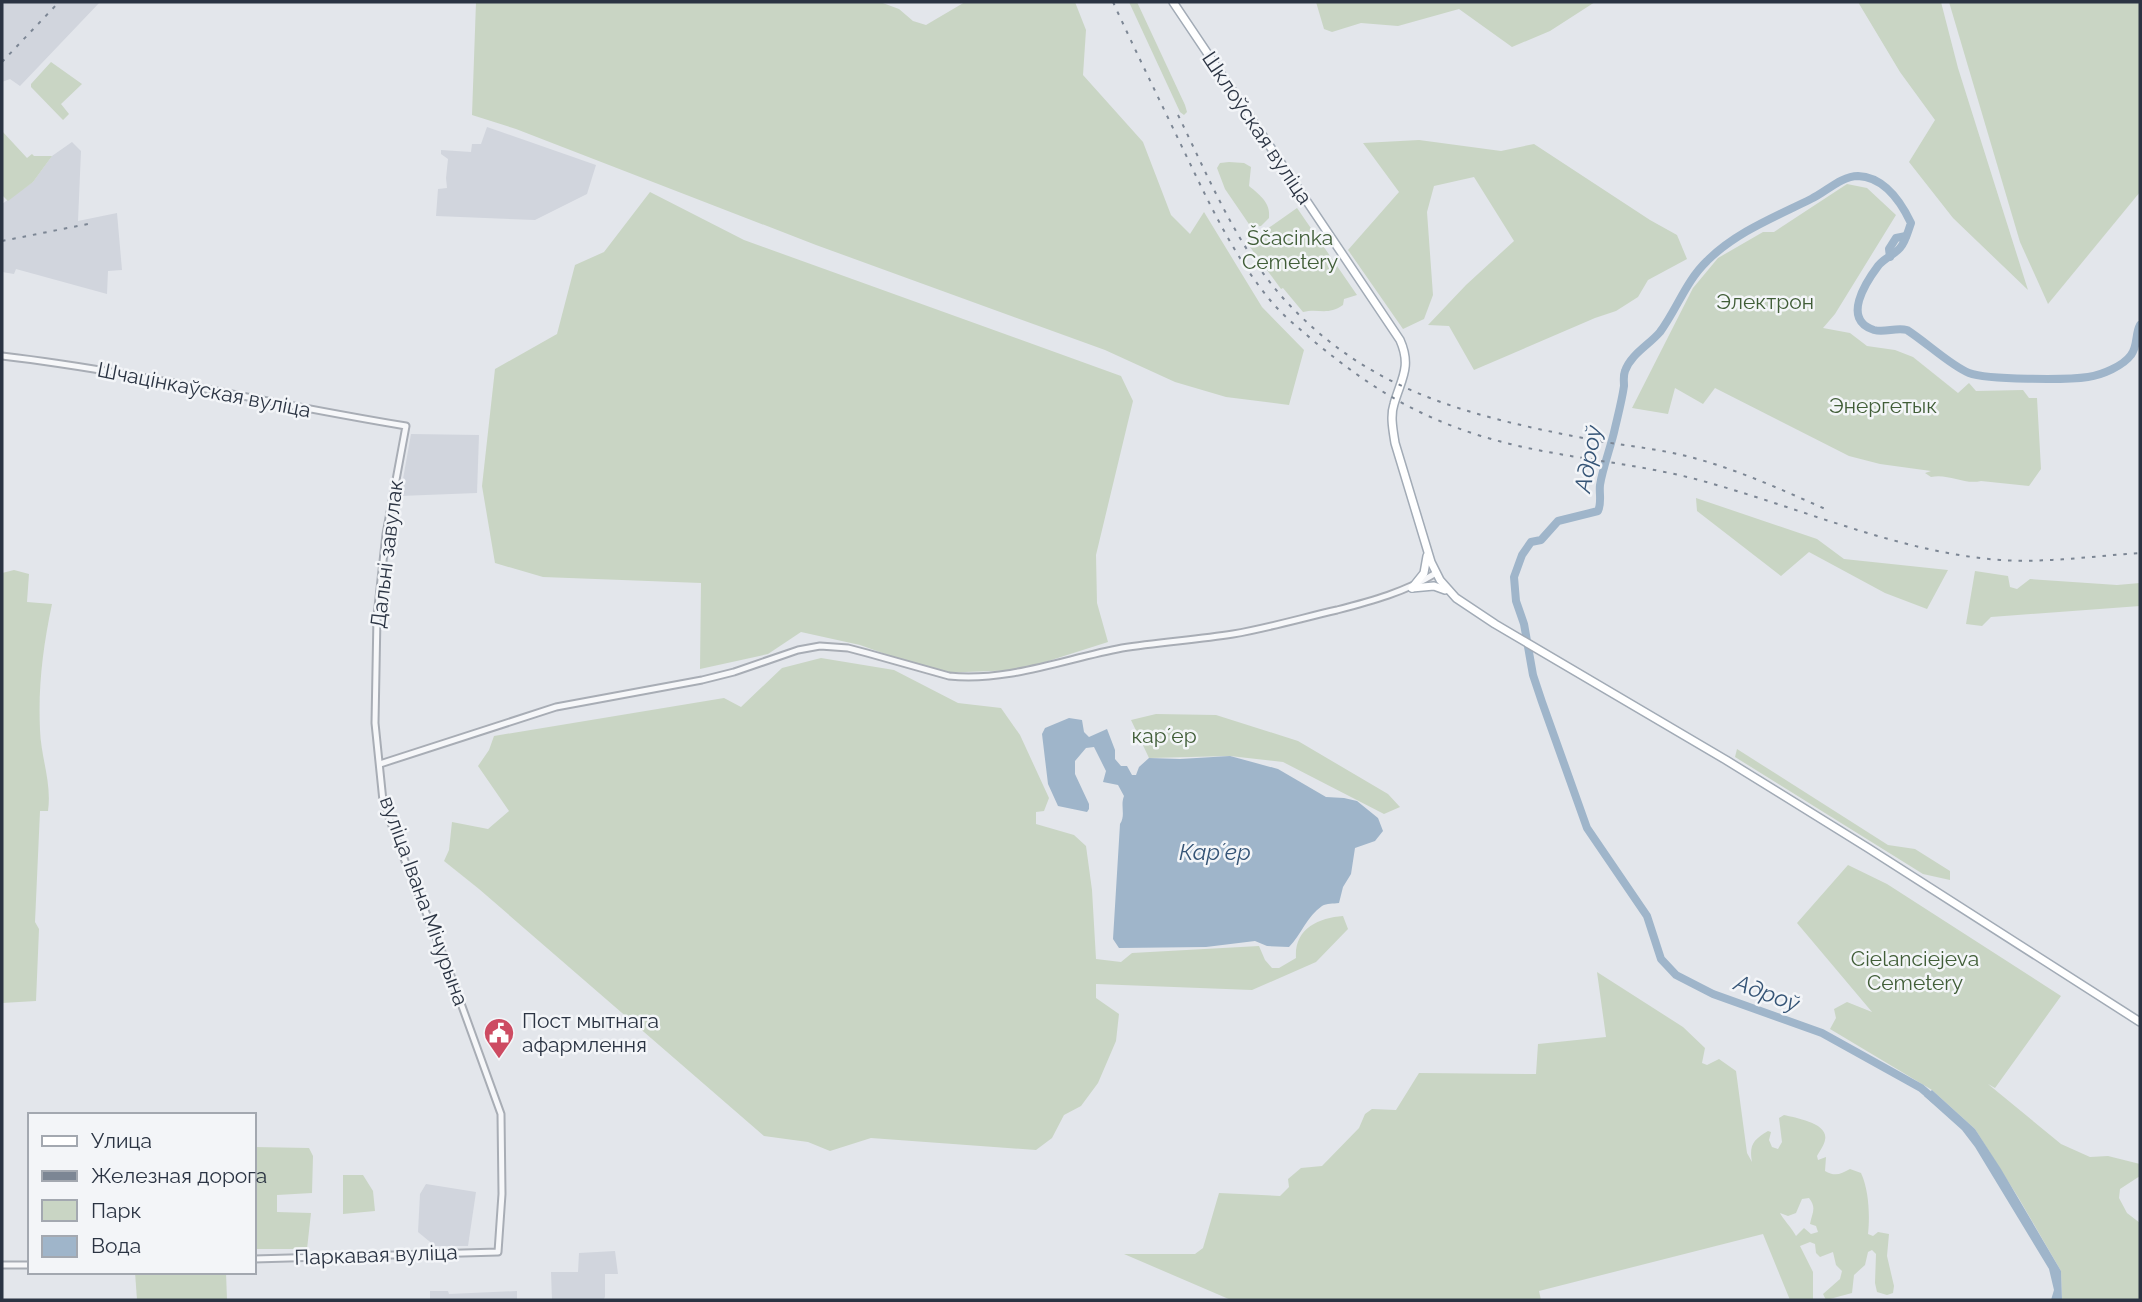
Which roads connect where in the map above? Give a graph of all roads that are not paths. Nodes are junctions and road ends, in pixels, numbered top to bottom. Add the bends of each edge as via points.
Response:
1 (1174, 2) edge
2 (2, 356) edge
3 (406, 426) joint
4 (1427, 548) junction
5 (1438, 577) junction
6 (1415, 587) junction
7 (1456, 597) junction
8 (375, 723) joint
9 (380, 764) junction
10 (2140, 1022) edge
11 (498, 1252) joint
12 (256, 1259) edge
13 (2, 1265) edge
14 (28, 1265) edge

1 - 4 main road, Шклоўская вуліца via 1403,346 1406,369 1393,406 1392,427
2 - 3 street, Шчацінкаўская вуліца via 165,380
3 - 8 street, Дальні завулак via 380,576
4 - 5 main road, Шклоўская вуліца
4 - 6 main road via 1427,566
5 - 6 street
5 - 7 main road
6 - 7 main road via 1437,586
6 - 9 street via 1247,631 1124,648 988,677 949,676 867,653 820,646 702,680 556,707
7 - 10 main road via 1726,760
8 - 9 street, вуліца Івана Мічурына
9 - 11 street, вуліца Івана Мічурына via 383,801 501,1114
11 - 12 street, Паркавая вуліца
13 - 14 street

